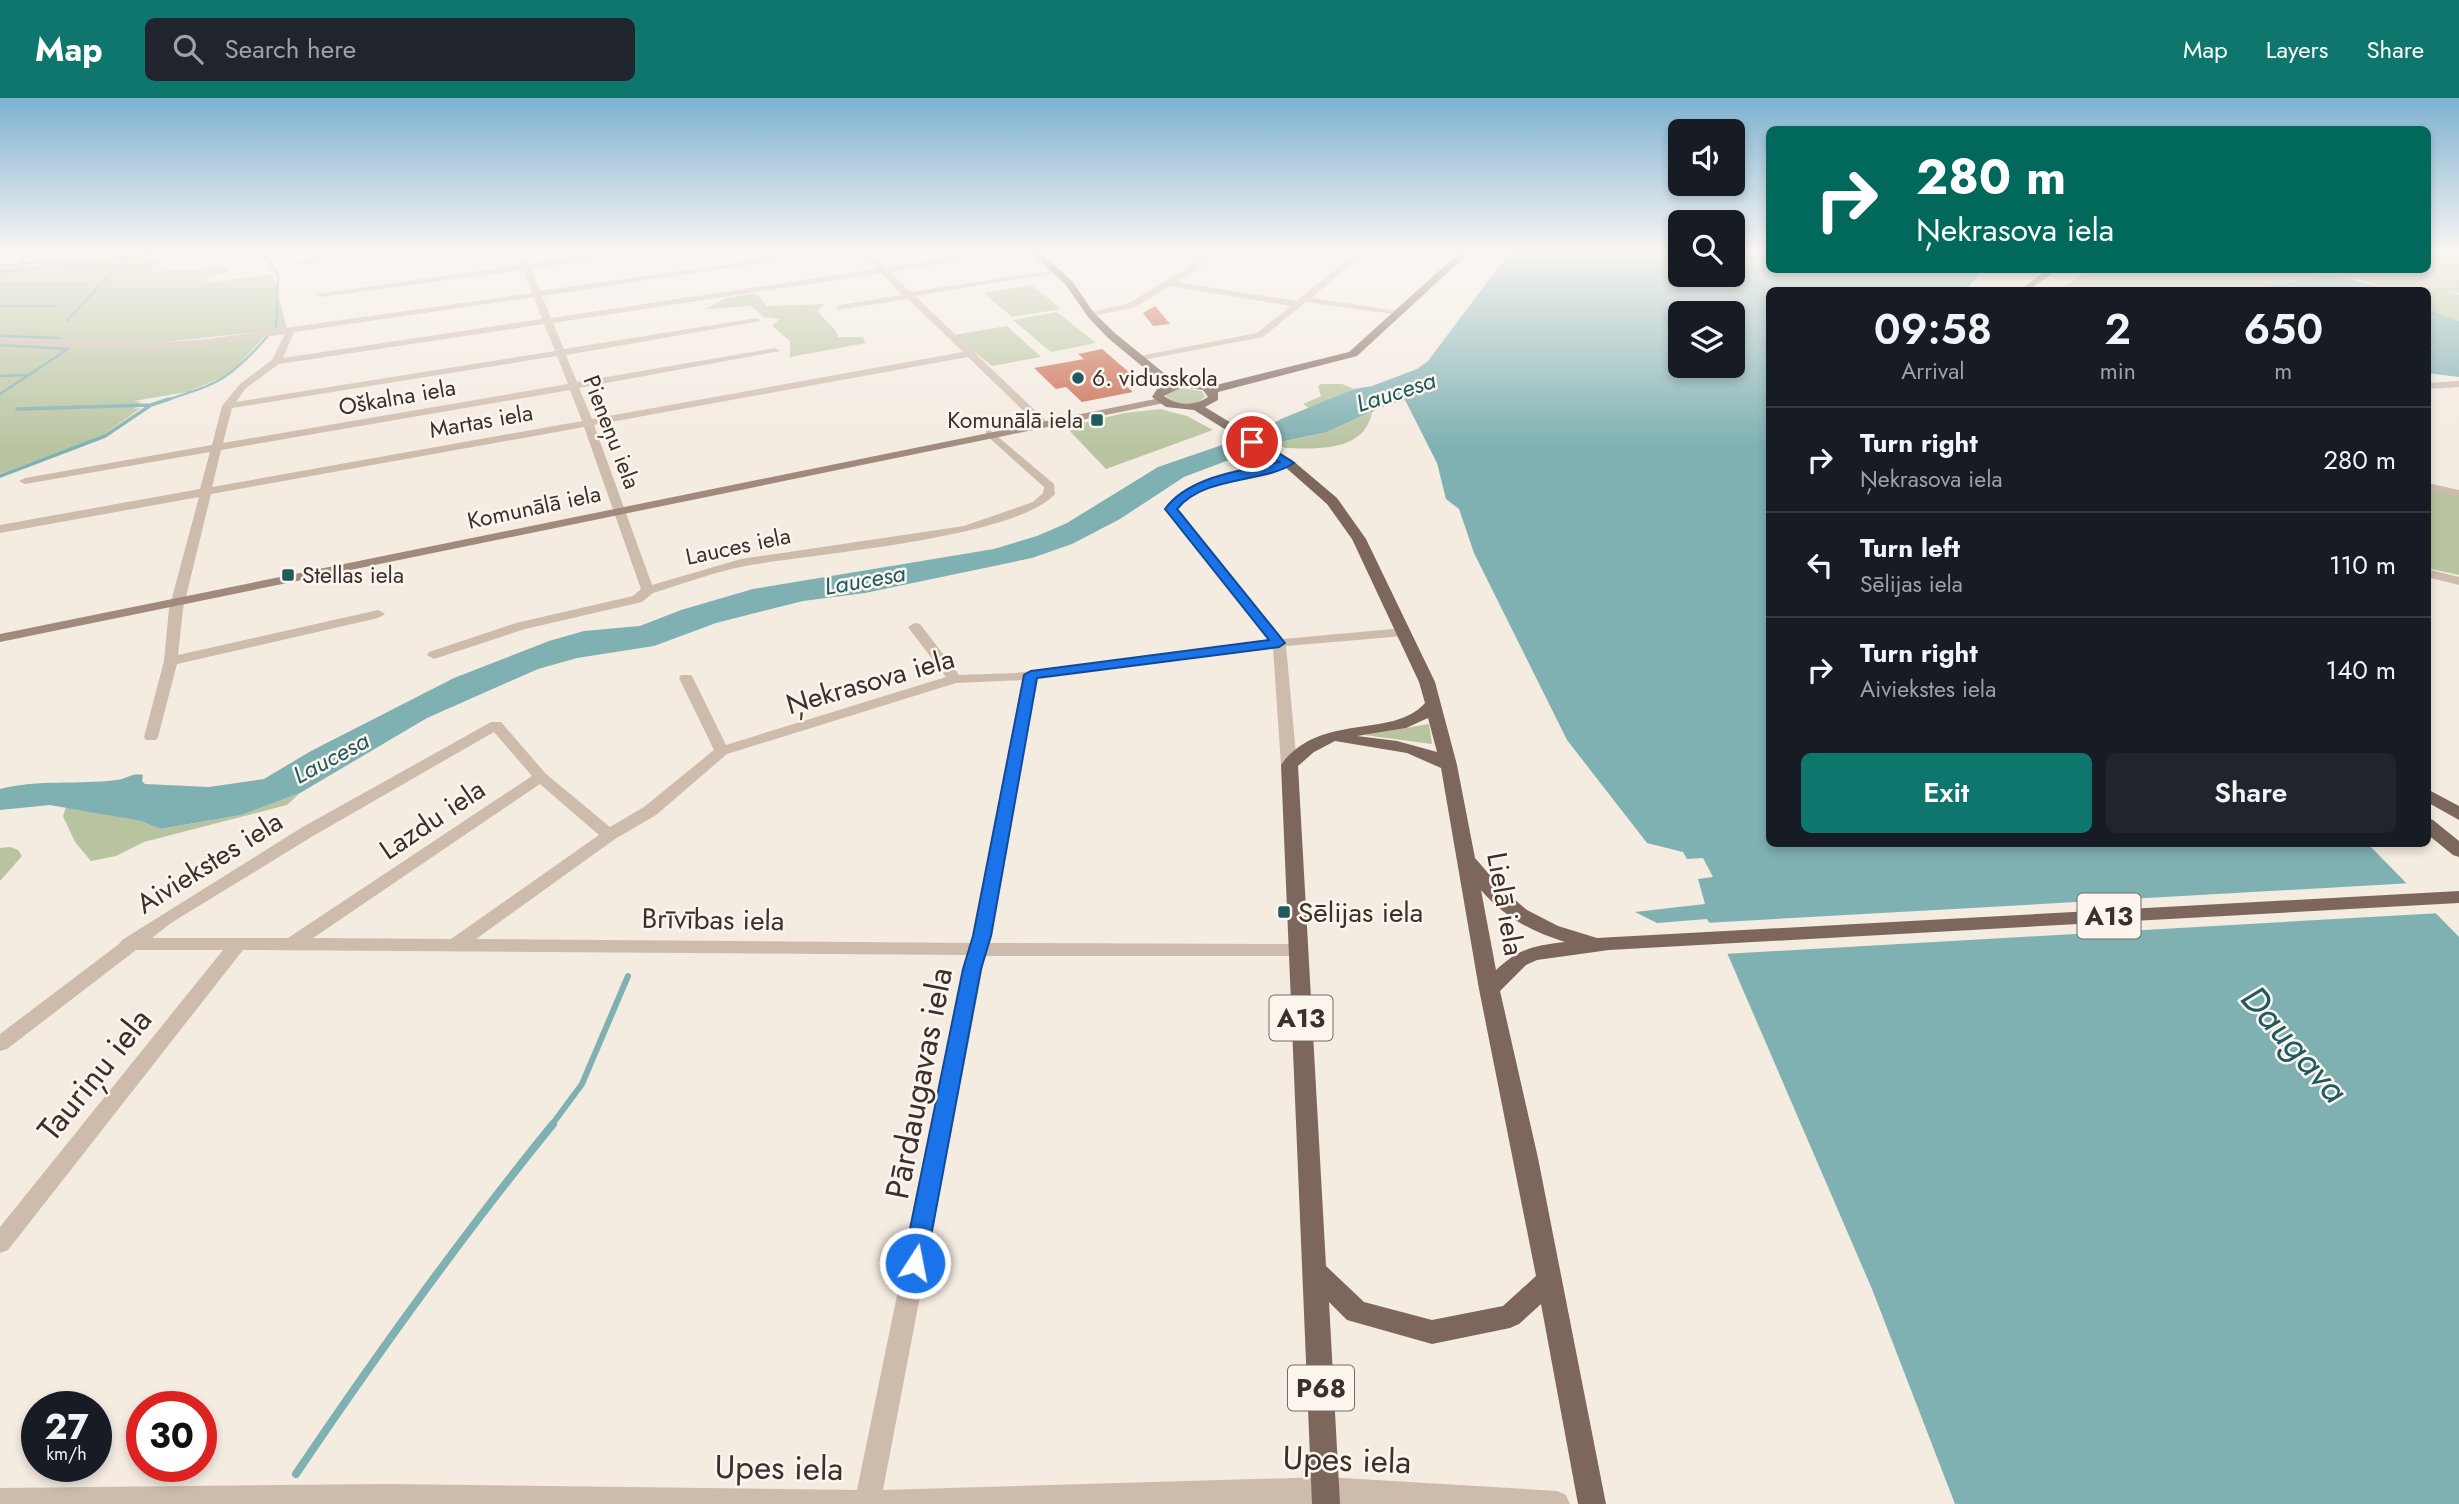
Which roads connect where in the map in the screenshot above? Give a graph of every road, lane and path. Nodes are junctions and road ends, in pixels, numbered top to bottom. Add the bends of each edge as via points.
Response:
1 (380, 317) edge
2 (546, 317) edge
3 (577, 317) edge
4 (929, 317) edge
5 (1093, 317) edge
6 (1282, 317) edge
7 (1395, 317) edge
8 (548, 321) junction
9 (757, 321) dead end
10 (291, 330) junction
11 (0, 341) edge
12 (775, 351) dead end
13 (558, 353) junction
14 (969, 354) junction
15 (1140, 359) junction
16 (276, 362) junction
17 (2459, 384) edge
18 (573, 386) junction
19 (1172, 386) junction
20 (2431, 386) edge
21 (1211, 390) junction
22 (1160, 401) junction
23 (227, 406) junction
24 (1195, 407) junction
25 (588, 423) junction
26 (1042, 423) junction
27 (990, 433) junction
28 (218, 447) junction
29 (1288, 463) junction
30 (25, 481) dead end
31 (2431, 487) edge
32 (205, 493) junction
33 (2459, 493) edge
34 (620, 510) junction
35 (0, 529) edge
36 (2431, 574) edge
37 (2459, 581) edge
38 (648, 590) junction
39 (178, 602) junction
40 (378, 614) dead end
41 (915, 627) dead end
42 (1404, 632) junction
43 (0, 638) edge
44 (1279, 643) junction
45 (434, 656) dead end
46 (171, 661) junction
47 (1031, 675) junction
48 (686, 678) dead end
49 (955, 679) junction
50 (1434, 702) junction
51 (151, 737) dead end
52 (1333, 738) junction
53 (722, 751) junction
54 (1289, 765) junction
55 (1449, 765) junction
56 (541, 777) junction
57 (2431, 790) edge
58 (2431, 796) edge
59 (2459, 804) edge
60 (2459, 814) edge
61 (2431, 827) edge
62 (609, 835) junction
63 (2459, 851) edge
64 (1466, 857) junction
65 (2459, 897) edge
66 (294, 942) junction
67 (1609, 943) junction
68 (128, 944) junction
69 (238, 944) junction
70 (455, 945) junction
71 (1297, 950) junction
72 (978, 951) junction
73 (1489, 989) junction
74 (0, 1044) edge
75 (0, 1243) edge
76 (1316, 1272) junction
77 (1548, 1281) junction
78 (1326, 1497) edge
79 (386, 1500) edge
80 (0, 1502) edge
81 (87, 1502) edge
82 (867, 1504) edge
83 (1557, 1504) edge
84 (1592, 1504) edge

1 - 10 street
2 - 8 street, Pieneņu iela
3 - 8 street
4 - 14 street
5 - 15 main road
6 - 15 street via 1260,335
7 - 21 main road via 1353,354
8 - 13 street, Pieneņu iela
8 - 16 street
9 - 13 street
10 - 11 street via 177,345
10 - 16 street
12 - 18 street, Oškalna iela
13 - 18 street, Pieneņu iela
13 - 23 street
14 - 25 street, Martas iela
14 - 26 street
15 - 19 main road
16 - 23 street via 243,386
17 - 20 street
18 - 25 street, Pieneņu iela
18 - 28 street, Oškalna iela
19 - 21 main road via 1199,385
19 - 22 main road via 1158,394
21 - 24 main road via 1214,398
22 - 24 main road, A13
22 - 26 street, Komunālā iela
23 - 28 street
24 - 29 main road, Lielā iela / A13
25 - 32 street, Martas iela
25 - 34 street, Pieneņu iela
26 - 27 street, Komunālā iela
27 - 34 street, Komunālā iela
27 - 38 street, Lauces iela via 1051,490 1037,504 966,529 741,563
28 - 30 street, Oškalna iela
28 - 32 street
29 - 42 main road, Lielā iela / A13 via 1343,514
29 - 44 street via 1218,481 1180,498 1170,509
31 - 33 street
32 - 35 street, Martas iela
32 - 39 street
34 - 38 street, Pieneņu iela
34 - 39 street, Komunālā iela
36 - 37 street
38 - 45 street, Lauces iela via 637,598 521,625
39 - 43 street, Komunālā iela
39 - 46 street
40 - 46 street
41 - 49 street
42 - 44 street, Ņekrasova iela
42 - 50 main road, Lielā iela / A13
44 - 47 street, Ņekrasova iela
44 - 54 street
46 - 51 street
47 - 49 street, Ņekrasova iela
47 - 72 street, Pārdaugavas iela
48 - 53 street
49 - 53 street, Ņekrasova iela
50 - 52 main road via 1419,718
50 - 55 main road, Lielā iela / A13
52 - 54 main road via 1300,750
52 - 55 main road via 1409,746
53 - 62 street, Ņekrasova iela via 650,811
54 - 71 main road, A13
55 - 64 main road, Lielā iela / A13
56 - 62 street
56 - 66 street, Lazdu iela
56 - 68 street, Aiviekstes iela via 496,725 307,832
57 - 59 main road
58 - 60 main road
61 - 63 main road
62 - 70 street, Ņekrasova iela
64 - 67 main road, A13 via 1483,881 1534,925
64 - 73 main road, Lielā iela
65 - 67 main road, A13
66 - 69 street, Brīvības iela
66 - 70 street, Brīvības iela
67 - 73 main road, A13 via 1533,953
68 - 69 street, Brīvības iela
68 - 74 street, Aiviekstes iela
69 - 75 street, Tauriņu iela
70 - 72 street, Brīvības iela
71 - 72 street, Brīvības iela
71 - 76 main road, A13
72 - 82 street, Pārdaugavas iela
73 - 77 main road, Lielā iela
76 - 77 main road via 1356,1312 1432,1332 1510,1316
76 - 78 main road, P68
77 - 84 main road, Lielā iela
78 - 82 street, Upes iela
78 - 83 street, Upes iela
79 - 81 street, Upes iela
79 - 82 street, Upes iela
80 - 81 street, Upes iela

